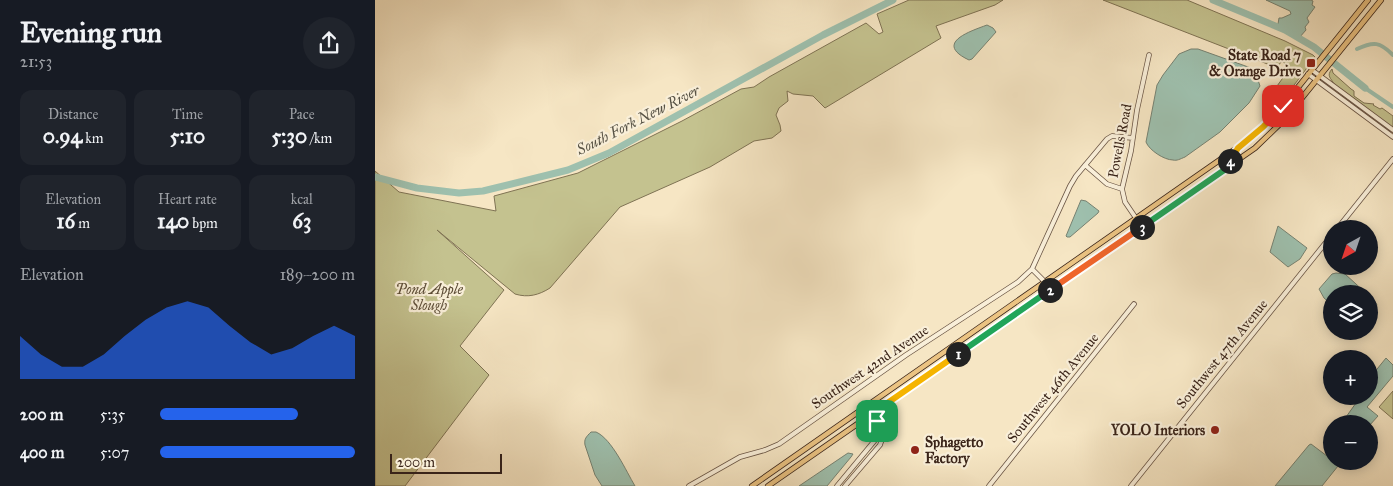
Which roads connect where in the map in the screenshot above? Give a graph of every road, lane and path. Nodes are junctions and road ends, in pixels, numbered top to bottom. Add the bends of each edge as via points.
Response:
1 (1368, 0) edge
2 (1381, 0) edge
3 (1149, 55) dead end
4 (1310, 72) junction
5 (1318, 78) junction
6 (1357, 111) junction
7 (1368, 111) junction
8 (1393, 130) edge
9 (1393, 137) edge
10 (1133, 138) junction
11 (1238, 148) junction
12 (1393, 159) edge
13 (1085, 165) junction
14 (1230, 166) junction
15 (1122, 189) junction
16 (1137, 219) junction
17 (1344, 220) edge
18 (1142, 227) junction
19 (1323, 246) edge
20 (1031, 269) junction
21 (1045, 282) junction
22 (1051, 290) junction
23 (1134, 304) dead end
24 (966, 337) junction
25 (960, 353) junction
26 (869, 404) junction
27 (875, 412) junction
28 (858, 424) junction
29 (873, 444) junction
30 (849, 472) junction
31 (847, 484) edge
32 (689, 486) edge
33 (752, 486) edge
34 (768, 486) edge
35 (837, 486) edge
36 (989, 486) edge
37 (1131, 486) edge

1 - 4 main road
2 - 5 main road
3 - 10 street, Powells Road
4 - 5 street
4 - 11 main road via 1263,127
5 - 6 street
5 - 7 street
5 - 14 main road via 1275,129
6 - 7 street
6 - 9 street
7 - 8 street
10 - 13 street via 1112,136
10 - 15 street, Powells Road
11 - 14 main road
11 - 16 main road
12 - 17 street
13 - 15 street via 1107,184
13 - 20 street via 1064,198
14 - 18 main road
15 - 16 street, Powells Road via 1125,202
16 - 18 street, Powells Road
16 - 21 main road
18 - 22 main road
19 - 37 street, Southwest 47th Avenue
20 - 21 street
20 - 32 street, Southwest 42nd Avenue via 1017,282 779,444 740,457
21 - 22 street
21 - 24 main road
22 - 25 main road
23 - 36 street, Southwest 46th Avenue
24 - 25 main road
24 - 26 main road
25 - 27 main road
26 - 27 street
26 - 33 main road
27 - 28 main road
27 - 29 street via 878,436
27 - 31 street via 884,429 880,445
28 - 29 street via 873,431
28 - 34 main road
29 - 30 street
30 - 31 street
30 - 35 street

